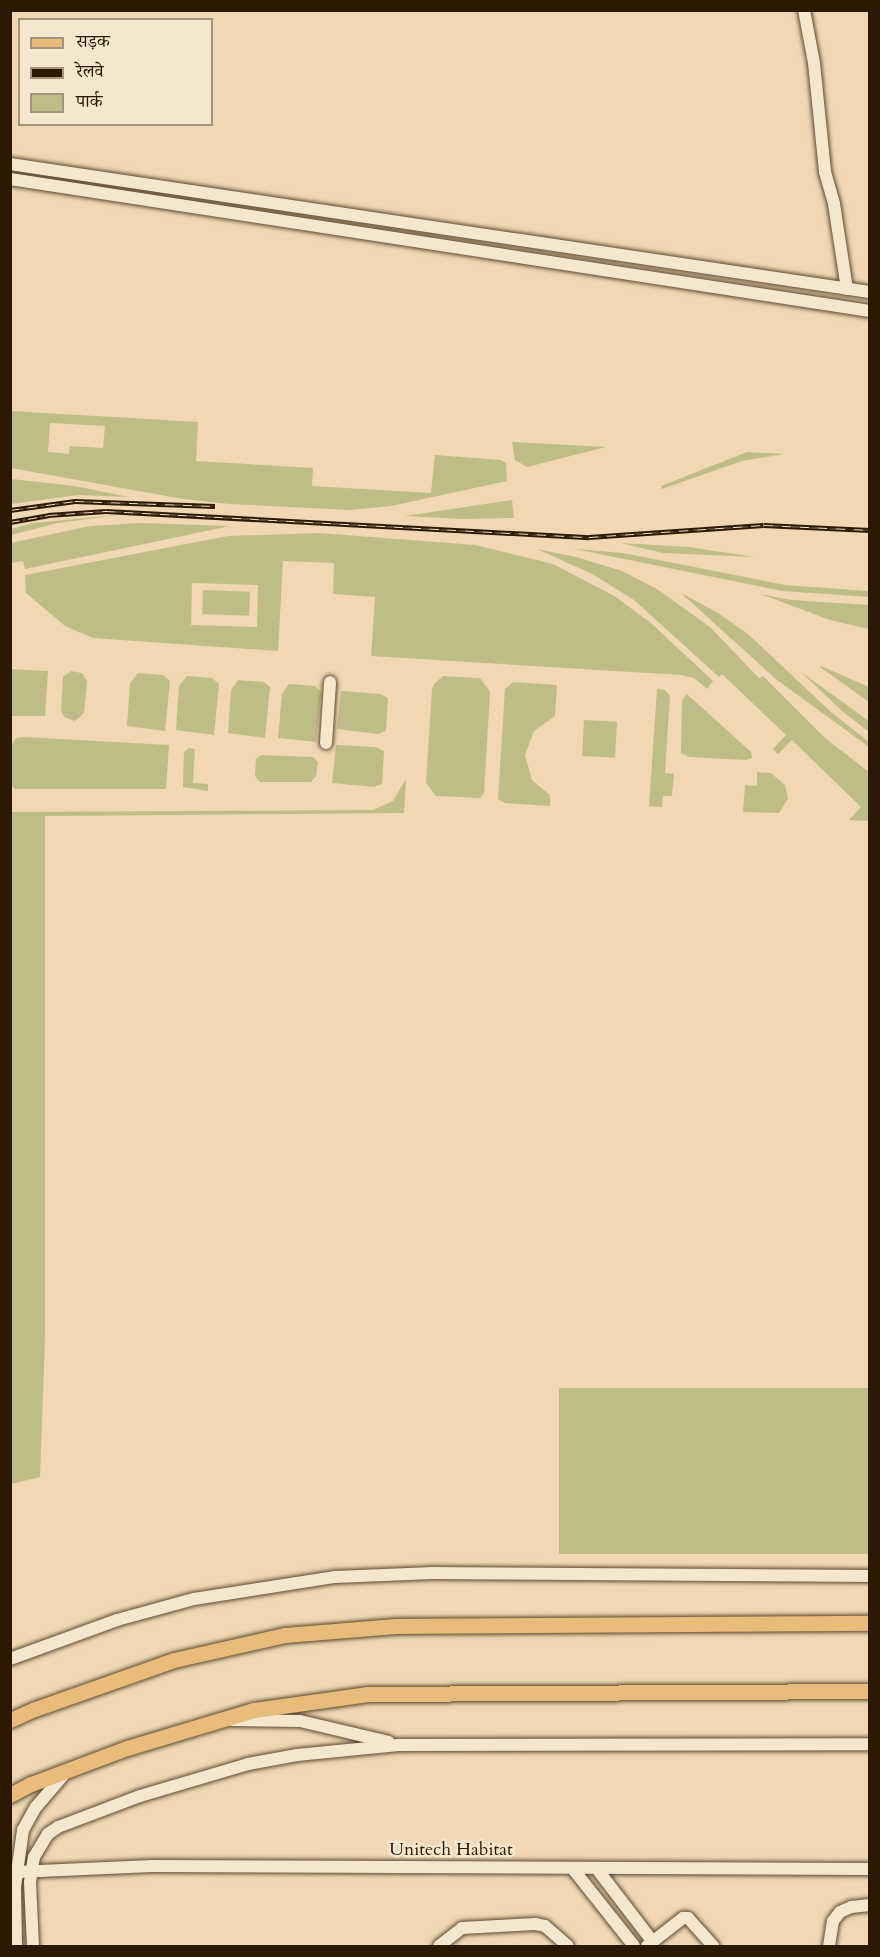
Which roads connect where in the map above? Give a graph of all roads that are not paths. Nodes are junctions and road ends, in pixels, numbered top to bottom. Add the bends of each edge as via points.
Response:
1 (804, 10) edge
2 (10, 164) edge
3 (10, 179) edge
4 (848, 289) junction
5 (870, 292) edge
6 (870, 311) edge
7 (330, 682) dead end
8 (326, 743) dead end
9 (870, 1576) edge
10 (870, 1623) edge
11 (10, 1659) edge
12 (870, 1691) edge
13 (10, 1720) edge
14 (220, 1720) junction
15 (399, 1744) junction
16 (870, 1744) edge
17 (68, 1770) junction
18 (10, 1796) edge
19 (22, 1833) junction
20 (41, 1844) junction
21 (573, 1869) junction
22 (597, 1869) junction
23 (870, 1869) edge
24 (17, 1872) junction
25 (32, 1872) junction
26 (870, 1905) edge
27 (650, 1944) edge
28 (33, 1946) edge
29 (16, 1947) edge
30 (439, 1947) edge
31 (568, 1947) edge
32 (633, 1947) edge
33 (713, 1947) edge
34 (829, 1947) edge

1 - 4 street via 814,63 825,172
2 - 4 street
3 - 6 street
4 - 5 street
7 - 8 street
9 - 11 street via 433,1574 321,1578 194,1599 117,1620
10 - 13 main road via 396,1626 285,1635 174,1660
12 - 14 main road via 368,1694 254,1710
14 - 15 street via 300,1721
14 - 17 main road
15 - 16 street
15 - 20 street via 248,1764 140,1796 58,1827
17 - 18 main road
17 - 19 street via 36,1807
19 - 20 street
19 - 24 street
20 - 25 street
21 - 22 street, Unitech Habitat
21 - 25 street, Unitech Habitat via 152,1866
21 - 32 street
22 - 23 street, Unitech Habitat
22 - 27 street
24 - 25 street, Unitech Habitat
24 - 29 street
25 - 28 street
26 - 34 street via 840,1912 833,1921
27 - 33 street via 682,1918 688,1918
30 - 31 street via 462,1928 535,1924 545,1926

